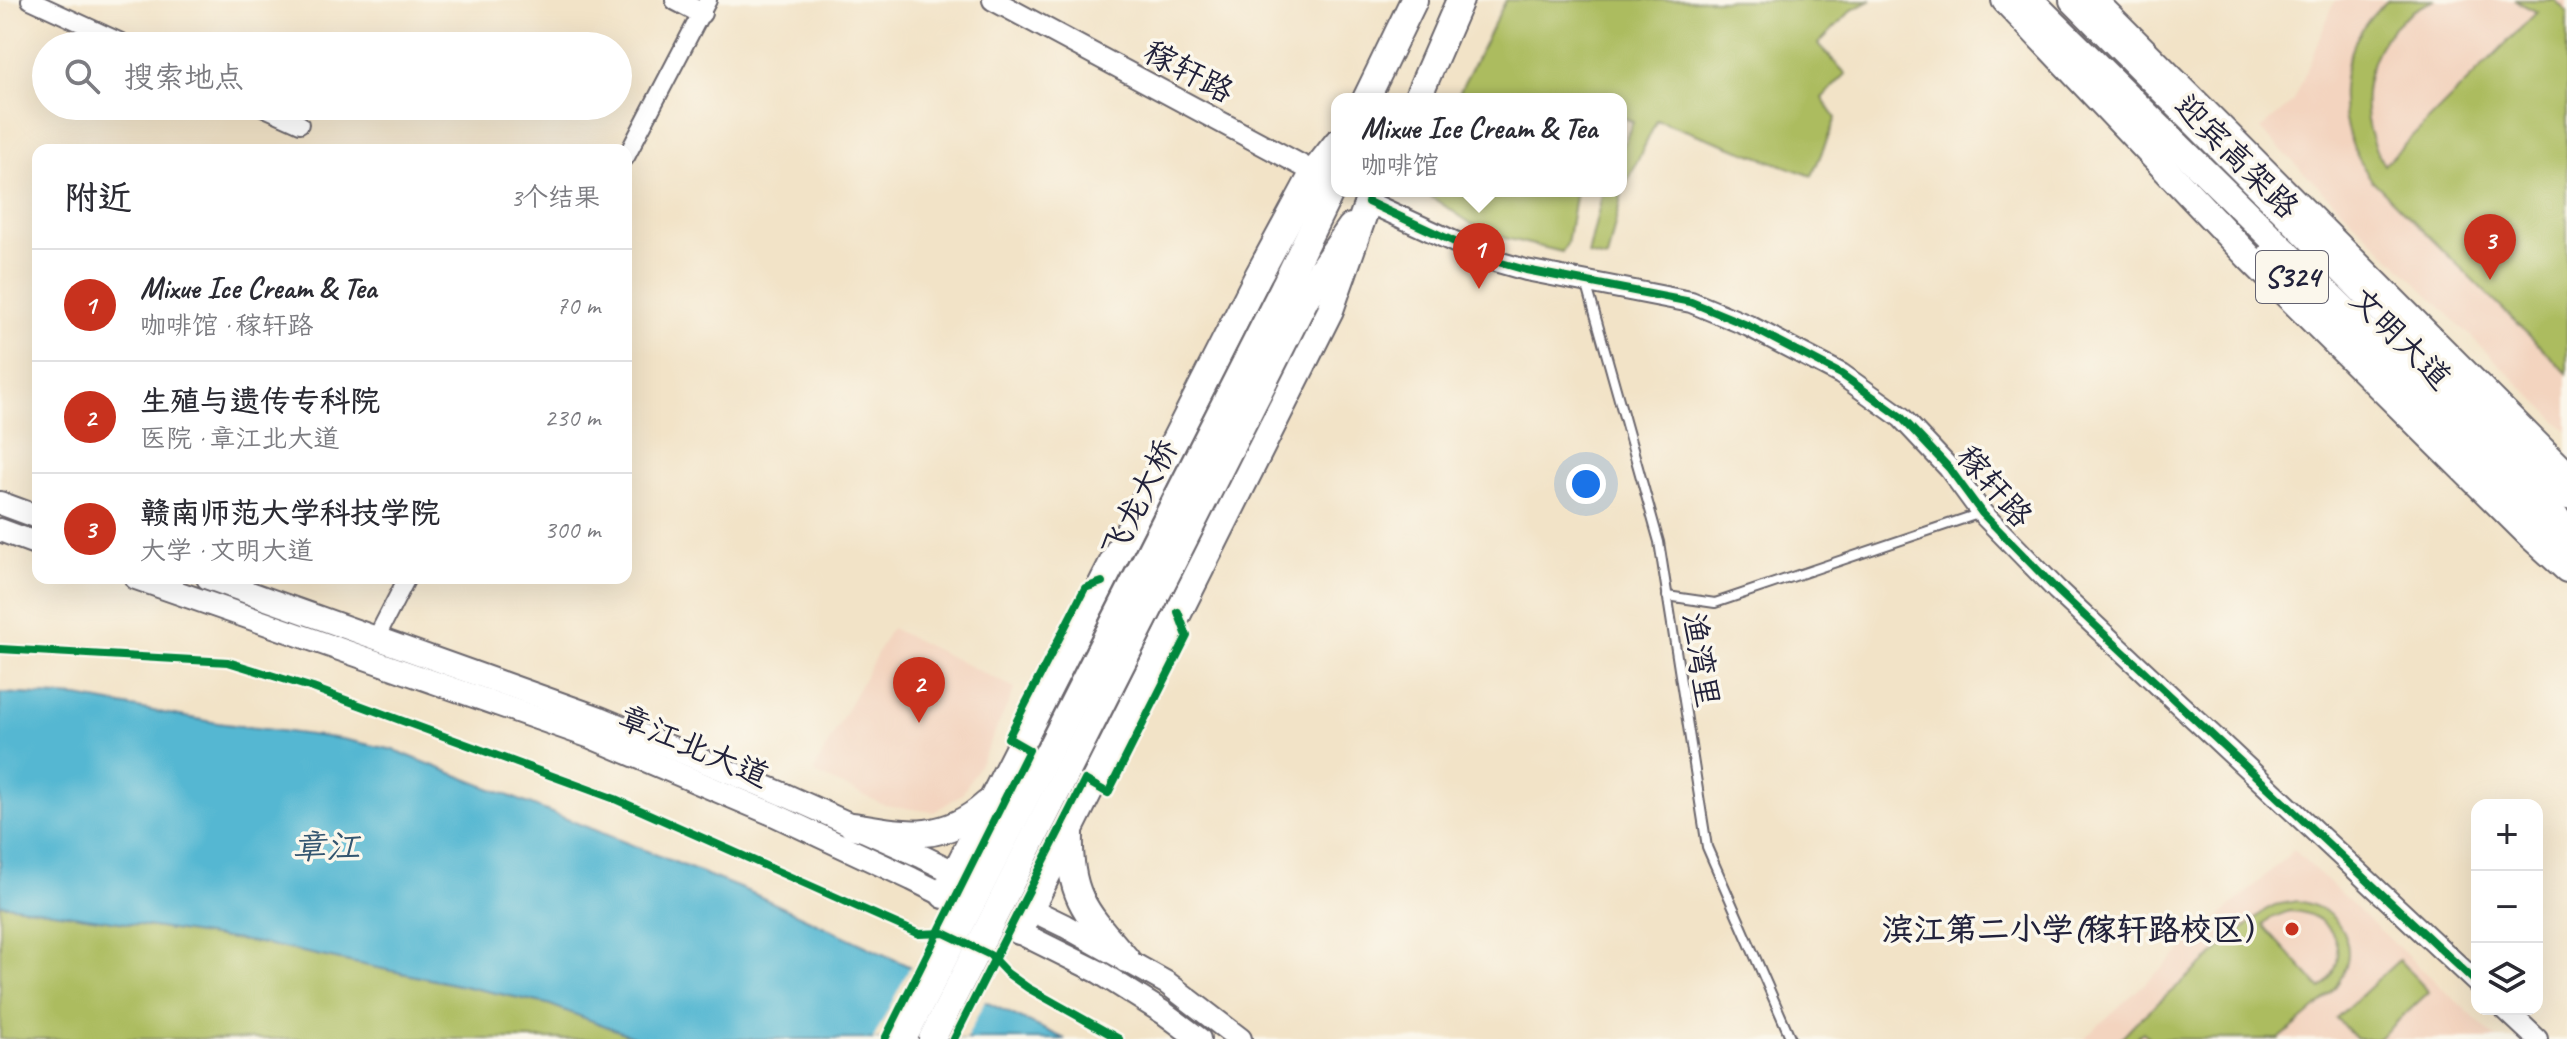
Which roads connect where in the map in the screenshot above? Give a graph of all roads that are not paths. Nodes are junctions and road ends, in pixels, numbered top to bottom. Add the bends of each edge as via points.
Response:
1 (30, 0) edge
2 (676, 0) edge
3 (993, 0) edge
4 (1414, 0) edge
5 (1460, 0) edge
6 (2005, 0) edge
7 (2017, 0) edge
8 (2030, 0) edge
9 (2073, 0) edge
10 (2093, 0) edge
11 (704, 7) edge
12 (100, 32) edge
13 (1369, 93) edge
14 (1420, 93) edge
15 (291, 120) edge
16 (300, 124) dead end
17 (632, 145) edge
18 (1326, 175) edge
19 (1369, 197) edge
20 (1370, 197) edge
21 (1372, 197) edge
22 (1586, 281) junction
23 (1295, 292) junction
24 (2567, 475) edge
25 (2567, 496) edge
26 (0, 503) edge
27 (1982, 513) junction
28 (32, 515) edge
29 (2567, 529) edge
30 (0, 530) edge
31 (32, 542) edge
32 (2567, 553) edge
33 (2567, 569) edge
34 (153, 584) edge
35 (225, 584) edge
36 (404, 584) edge
37 (1667, 596) junction
38 (377, 636) junction
39 (993, 798) junction
40 (853, 826) junction
41 (1070, 827) junction
42 (950, 884) junction
43 (1024, 920) junction
44 (1126, 959) junction
45 (2471, 977) edge
46 (2511, 1015) edge
47 (903, 1039) edge
48 (932, 1039) edge
49 (1199, 1039) edge
50 (1240, 1039) edge
51 (1791, 1039) edge
52 (2537, 1039) edge

1 - 12 street
2 - 11 street
3 - 18 street, 稼轩路
4 - 13 main road
5 - 14 main road
6 - 33 main road via 2248,256
7 - 32 main road, 文明大道 / S324
8 - 29 main road, 迎宾高架路
9 - 25 main road, 迎宾高架路
10 - 24 main road, 文明大道 / S324
11 - 17 street
15 - 16 street
18 - 23 main road
18 - 39 main road via 1259,274
19 - 23 main road via 1319,273
20 - 41 main road via 1330,310
21 - 22 street, 稼轩路 via 1498,262
22 - 27 street, 稼轩路 via 1691,302 1841,374 1901,417
22 - 37 lane, 渔湾里 via 1659,542
23 - 47 main road, 飞龙大桥, bridge
23 - 48 main road, 飞龙大桥, bridge
26 - 28 main road
27 - 37 lane via 1715,603
27 - 45 street, 稼轩路 via 2057,590
30 - 31 main road
34 - 42 main road, 章江北大道 via 591,737
35 - 38 main road, 章江北大道
36 - 38 street
37 - 51 lane, 渔湾里 via 1707,847
38 - 40 main road, 章江北大道 via 600,718
39 - 40 main road via 972,818 919,835
39 - 42 main road
40 - 42 main road, 章江北大道
41 - 43 main road
41 - 44 main road via 1078,897
42 - 43 main road, 章江北大道
43 - 44 main road, 章江北大道
43 - 49 main road, 章江北大道
44 - 50 main road, 章江北大道
46 - 52 street

